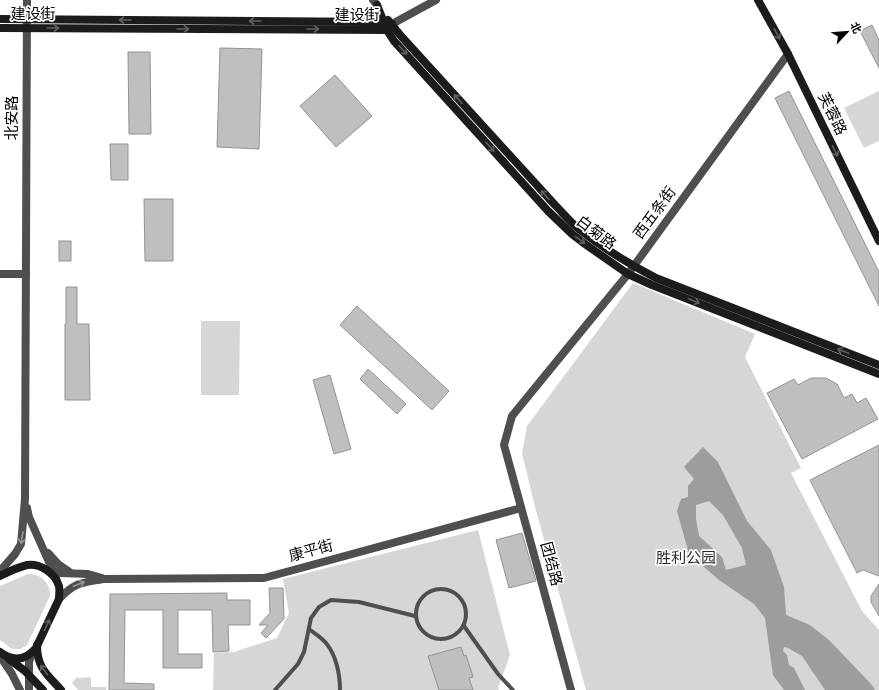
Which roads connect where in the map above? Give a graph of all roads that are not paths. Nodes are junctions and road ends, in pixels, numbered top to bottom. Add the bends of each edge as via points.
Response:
1 (27, 0) edge
2 (436, 0) edge
3 (758, 0) edge
4 (375, 2) edge
5 (0, 19) edge
6 (27, 19) junction
7 (388, 25) junction
8 (0, 28) edge
9 (27, 28) junction
10 (788, 54) junction
11 (879, 241) edge
12 (633, 266) junction
13 (0, 274) edge
14 (26, 274) junction
15 (628, 274) junction
16 (879, 365) edge
17 (879, 374) edge
18 (504, 445) joint
19 (25, 499) junction
20 (521, 508) junction
21 (39, 539) junction
22 (15, 554) junction
23 (0, 566) edge
24 (43, 568) junction
25 (53, 571) junction
26 (0, 572) edge
27 (10, 572) junction
28 (75, 574) junction
29 (0, 576) edge
30 (103, 579) junction
31 (56, 580) junction
32 (59, 599) junction
33 (416, 616) junction
34 (464, 626) junction
35 (309, 629) junction
36 (37, 645) junction
37 (32, 652) junction
38 (1, 654) edge
39 (29, 675) junction
40 (20, 690) edge
41 (28, 690) edge
42 (43, 690) edge
43 (61, 690) edge
44 (275, 690) edge
45 (340, 690) edge
46 (513, 690) edge
47 (571, 690) edge

1 - 6 street, 北安路
2 - 7 street
3 -> 10 main road, 芙蓉路
4 - 7 main road, 白菊路
5 - 6 main road, 建设街
7 -> 6 main road, 建设街
6 - 9 street, 北安路
9 -> 7 main road, 建设街
12 -> 7 main road, 白菊路 via 578,228
7 -> 15 main road, 白菊路 via 394,41 560,222 572,234
8 - 9 main road, 建设街
9 - 14 street, 北安路
10 -> 11 main road, 芙蓉路
10 - 12 street, 西五条街
12 - 15 street, 西五条街
16 -> 12 main road, 白菊路 via 656,278
13 - 14 street
14 - 19 street, 北安路
15 -> 17 main road, 白菊路
15 - 18 street, 西五条街 via 512,416
18 - 20 street, 团结路
19 - 21 street via 29,517
19 -> 22 street via 21,544
20 - 30 street, 康平街 via 264,578
20 - 47 street, 团结路
21 - 25 street
21 - 28 street via 58,564
22 - 23 street
22 - 26 street
24 - 25 street
24 - 27 main road via 26,565
24 - 31 main road
25 - 28 street
25 - 31 street
26 - 27 main road
27 - 29 main road
28 - 30 street via 88,574
32 -> 30 street via 79,584
31 - 32 main road via 59,585
36 -> 32 main road
33 - 34 lane via 419,628 432,638 451,638
33 - 34 lane via 422,597 434,590 442,589 454,593 462,601 466,609
33 - 35 lane via 359,602 331,600 319,607 311,618
34 - 46 lane via 498,674
35 - 44 lane via 304,652 298,664
35 - 45 lane via 326,642 334,656
36 - 37 main road
43 -> 36 main road via 40,665
37 - 38 main road via 16,659
37 - 39 street
38 - 39 main road
38 - 40 street
39 - 41 street
39 - 42 main road

